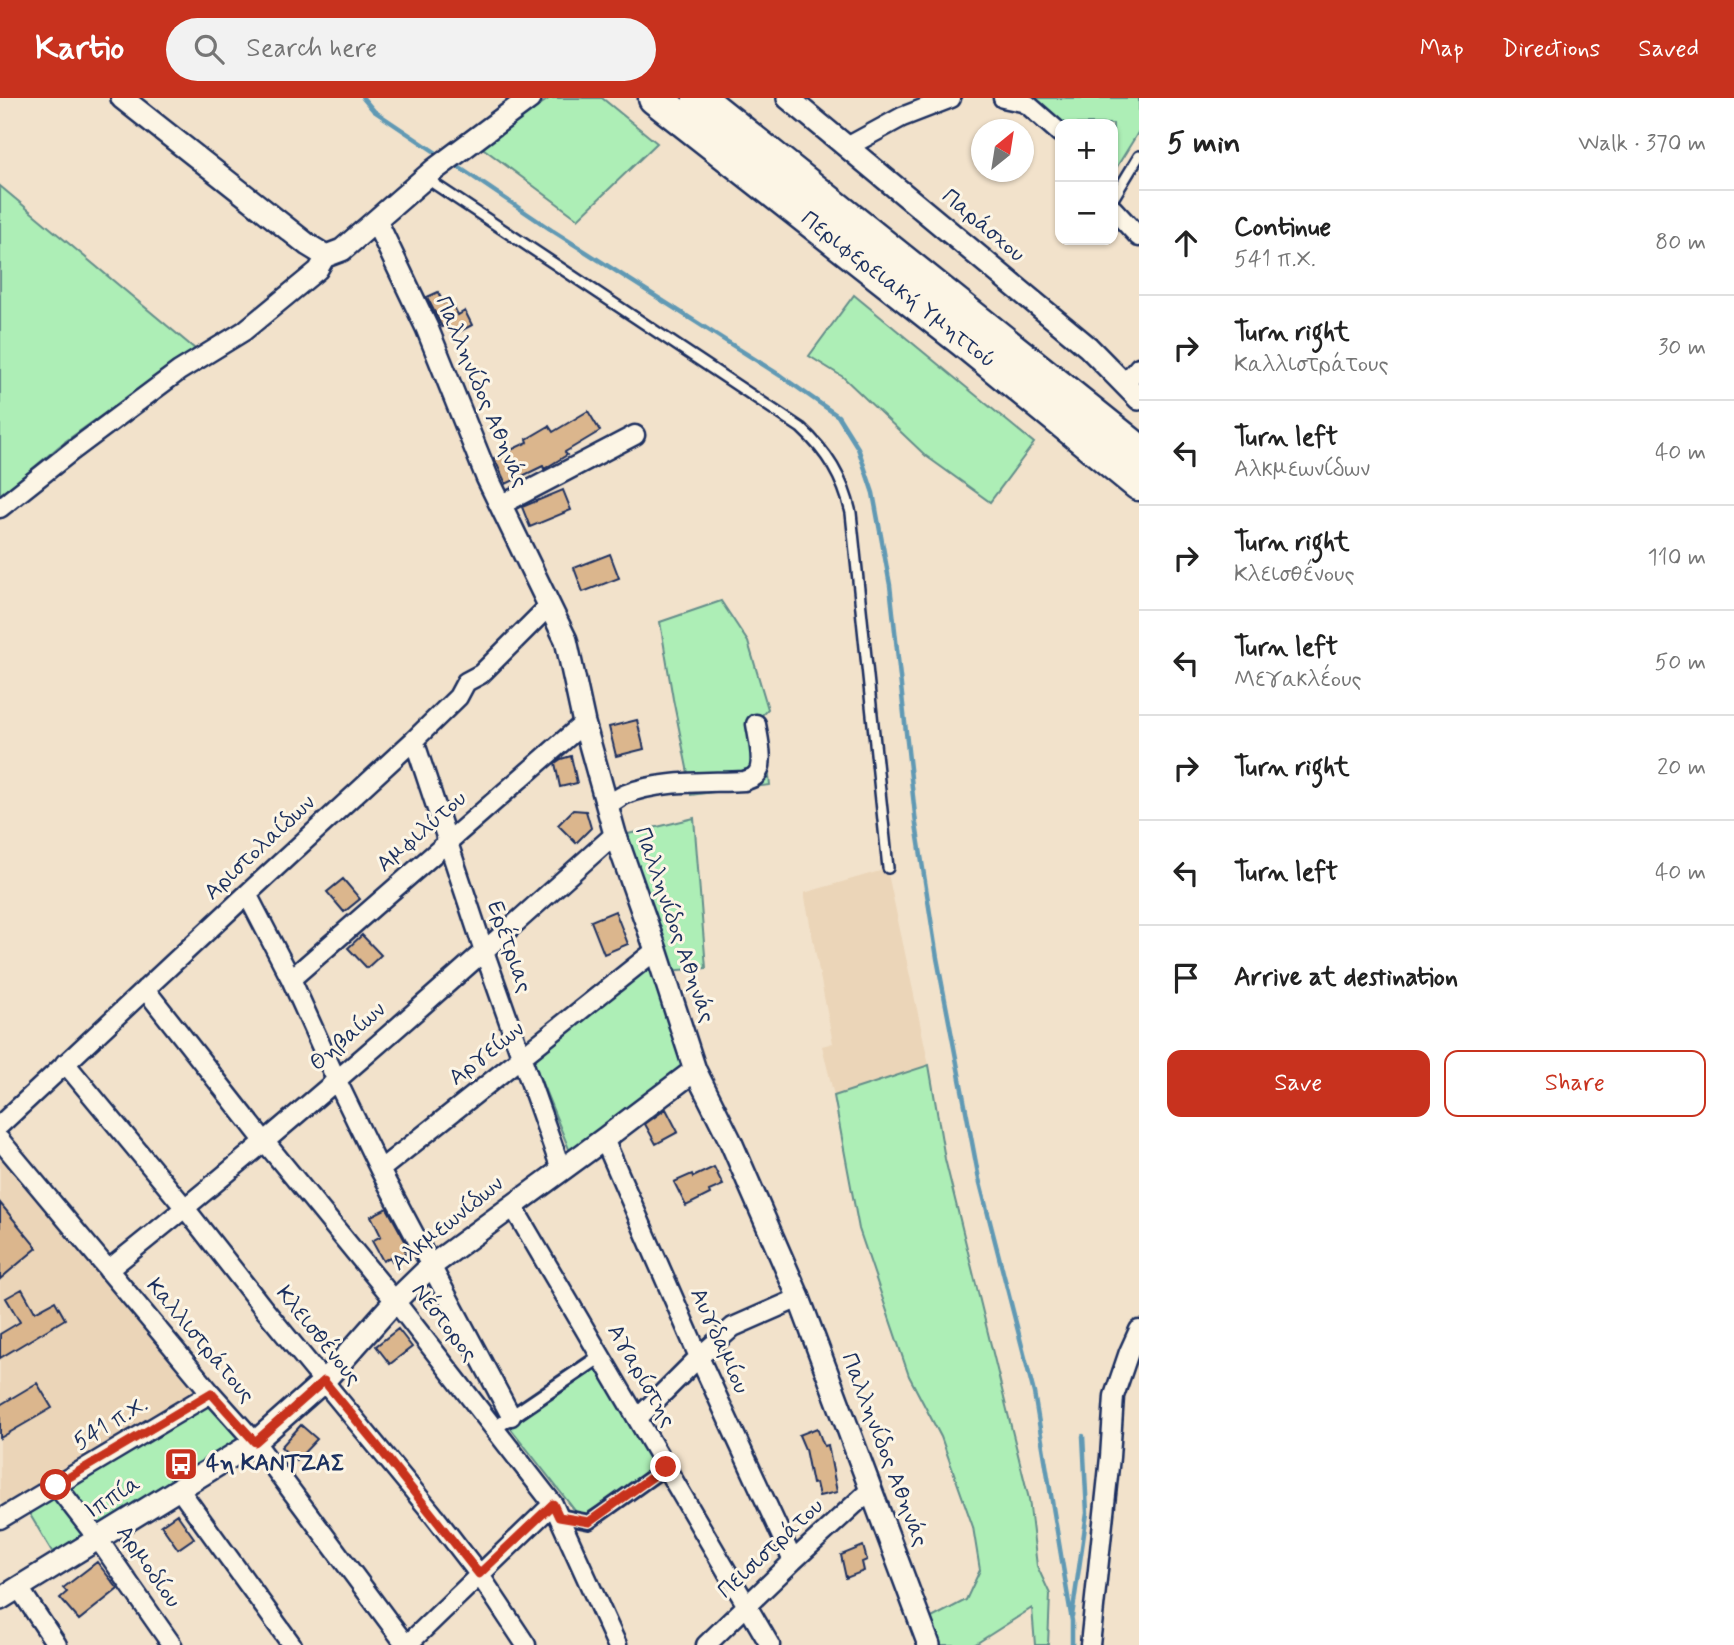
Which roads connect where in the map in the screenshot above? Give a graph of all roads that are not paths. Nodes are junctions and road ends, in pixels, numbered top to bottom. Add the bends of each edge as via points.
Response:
1 (122, 98) edge
2 (530, 98) edge
3 (655, 98) edge
4 (699, 98) edge
5 (788, 98) edge
6 (951, 98) edge
7 (1003, 98) edge
8 (1022, 100) edge
9 (1055, 129) edge
10 (847, 147) junction
11 (1139, 156) edge
12 (430, 174) junction
13 (1118, 191) edge
14 (1118, 214) edge
15 (376, 221) junction
16 (1139, 237) edge
17 (326, 256) junction
18 (1139, 367) edge
19 (1132, 391) edge
20 (635, 435) dead end
21 (1139, 451) edge
22 (1139, 484) edge
23 (501, 505) junction
24 (0, 508) edge
25 (550, 606) junction
26 (584, 723) junction
27 (756, 724) dead end
28 (414, 740) junction
29 (607, 805) junction
30 (615, 834) junction
31 (447, 842) junction
32 (888, 868) dead end
33 (247, 894) junction
34 (656, 950) junction
35 (484, 951) junction
36 (291, 979) junction
37 (145, 989) junction
38 (522, 1057) junction
39 (65, 1063) junction
40 (695, 1070) junction
41 (336, 1079) junction
42 (0, 1125) edge
43 (604, 1139) junction
44 (0, 1140) edge
45 (265, 1142) junction
46 (561, 1169) junction
47 (380, 1170) junction
48 (512, 1205) junction
49 (185, 1208) junction
50 (431, 1266) junction
51 (108, 1270) junction
52 (799, 1298) junction
53 (395, 1301) junction
54 (1139, 1331) edge
55 (601, 1356) junction
56 (699, 1357) junction
57 (324, 1381) junction
58 (211, 1393) junction
59 (511, 1416) junction
60 (638, 1418) junction
61 (495, 1427) junction
62 (255, 1442) junction
63 (666, 1467) junction
64 (56, 1485) junction
65 (179, 1489) junction
66 (870, 1490) junction
67 (556, 1510) junction
68 (0, 1519) edge
69 (98, 1539) junction
70 (793, 1561) junction
71 (479, 1574) junction
72 (19, 1588) junction
73 (0, 1599) edge
74 (747, 1605) junction
75 (57, 1645) edge
76 (172, 1645) edge
77 (292, 1645) edge
78 (407, 1645) edge
79 (526, 1645) edge
80 (617, 1645) edge
81 (706, 1645) edge
82 (770, 1645) edge
83 (929, 1645) edge
84 (1090, 1645) edge

1 - 17 street
2 - 12 street
3 - 22 highway, Περιφερειακή Υμηττού
4 - 21 highway, Περιφερειακή Υμηττού
5 - 10 street, Παράσχου
6 - 10 street via 902,117
7 - 8 street
8 - 9 street
10 - 19 street, Παράσχου via 1088,347
11 - 13 lane
12 - 15 street
12 - 32 lane via 801,428 825,453 842,484 853,520
14 - 16 street
15 - 17 street via 342,250
15 - 23 street, Παλληνίδος Αθηνάς via 427,328
17 - 24 street via 318,270 244,331 179,371
18 - 19 street
20 - 23 street
23 - 25 street, Παλληνίδος Αθηνάς
25 - 26 street, Παλληνίδος Αθηνάς via 566,640
25 - 28 street, Αριστολαίδων via 481,674 466,682 458,697
26 - 29 street, Παλληνίδος Αθηνάς
26 - 31 street, Αμφιλύτου
27 - 29 street via 761,763 754,777 655,786 625,794
28 - 31 street, Ερέτριας
28 - 33 street, Αριστολαίδων
29 - 30 street, Παλληνίδος Αθηνάς
30 - 34 street, Παλληνίδος Αθηνάς
30 - 35 street, Θηβαίων
31 - 35 street, Ερέτριας
31 - 36 street, Αμφιλύτου
33 - 36 street, Νέστορος
33 - 37 street, Αριστολαίδων
34 - 38 street, Αργείων
34 - 40 street, Παλληνίδος Αθηνάς
35 - 38 street, Ερέτριας
35 - 41 street, Θηβαίων
36 - 41 street, Νέστορος
37 - 39 street, Αριστολαίδων
37 - 45 street, Νέστορος
38 - 46 street, Ερέτριας
38 - 47 street, Αργείων
39 - 42 street, Αριστολαίδων
39 - 49 street, Κλεισθένους
40 - 43 street, Αλκμεωνίδων
40 - 52 street, Παλληνίδος Αθηνάς
41 - 45 street, Θηβαίων
41 - 47 street, Νέστορος
43 - 46 street, Αλκμεωνίδων
43 - 56 street, Αυγδαμίου
44 - 51 street, Καλλιστράτους
45 - 49 street, Θηβαίων
45 - 53 street, Νέστορος
46 - 48 street, Αλκμεωνίδων
47 - 50 street, Νέστορος
48 - 50 street, Αλκμεωνίδων
48 - 55 street, Αγαρίστης
49 - 51 street, Θηβαίων
49 - 57 street, Κλεισθένους
50 - 53 street, Αλκμεωνίδων
50 - 59 street, Νέστορος
51 - 58 street, Καλλιστράτους
52 - 56 street via 733,1327
52 - 66 street, Παλληνίδος Αθηνάς
53 - 57 street, Αλκμεωνίδων
53 - 61 street, Νέστορος
54 - 84 street via 1114,1396
55 - 59 street
55 - 60 street, Αγαρίστης
56 - 60 street
56 - 70 street, Αυγδαμίου
57 - 62 street, Αλκμεωνίδων
57 - 71 street, Κλεισθένους
58 - 62 street, Καλλιστράτους
58 - 64 street, 541 π.Χ.
59 - 61 street
60 - 63 street, Αγαρίστης
61 - 67 street, Νέστορος
62 - 65 street, Ιππία
62 - 78 street, Καλλιστράτους
63 - 67 street via 589,1522
63 - 74 street, Αγαρίστης
64 - 68 street, 541 π.Χ.
64 - 69 street, Αρμοδίου
65 - 69 street, Ιππία
65 - 77 street
66 - 70 street, Πεισιστράτου
66 - 83 street, Παλληνίδος Αθηνάς
67 - 71 street
67 - 80 street, Νέστορος
69 - 72 street, Ιππία
69 - 76 street, Αρμοδίου
70 - 74 street, Πεισιστράτου
71 - 78 street
71 - 79 street, Κλεισθένους
72 - 73 street, Ιππία
72 - 75 street
74 - 81 street, Πεισιστράτου
74 - 82 street, Αγαρίστης

